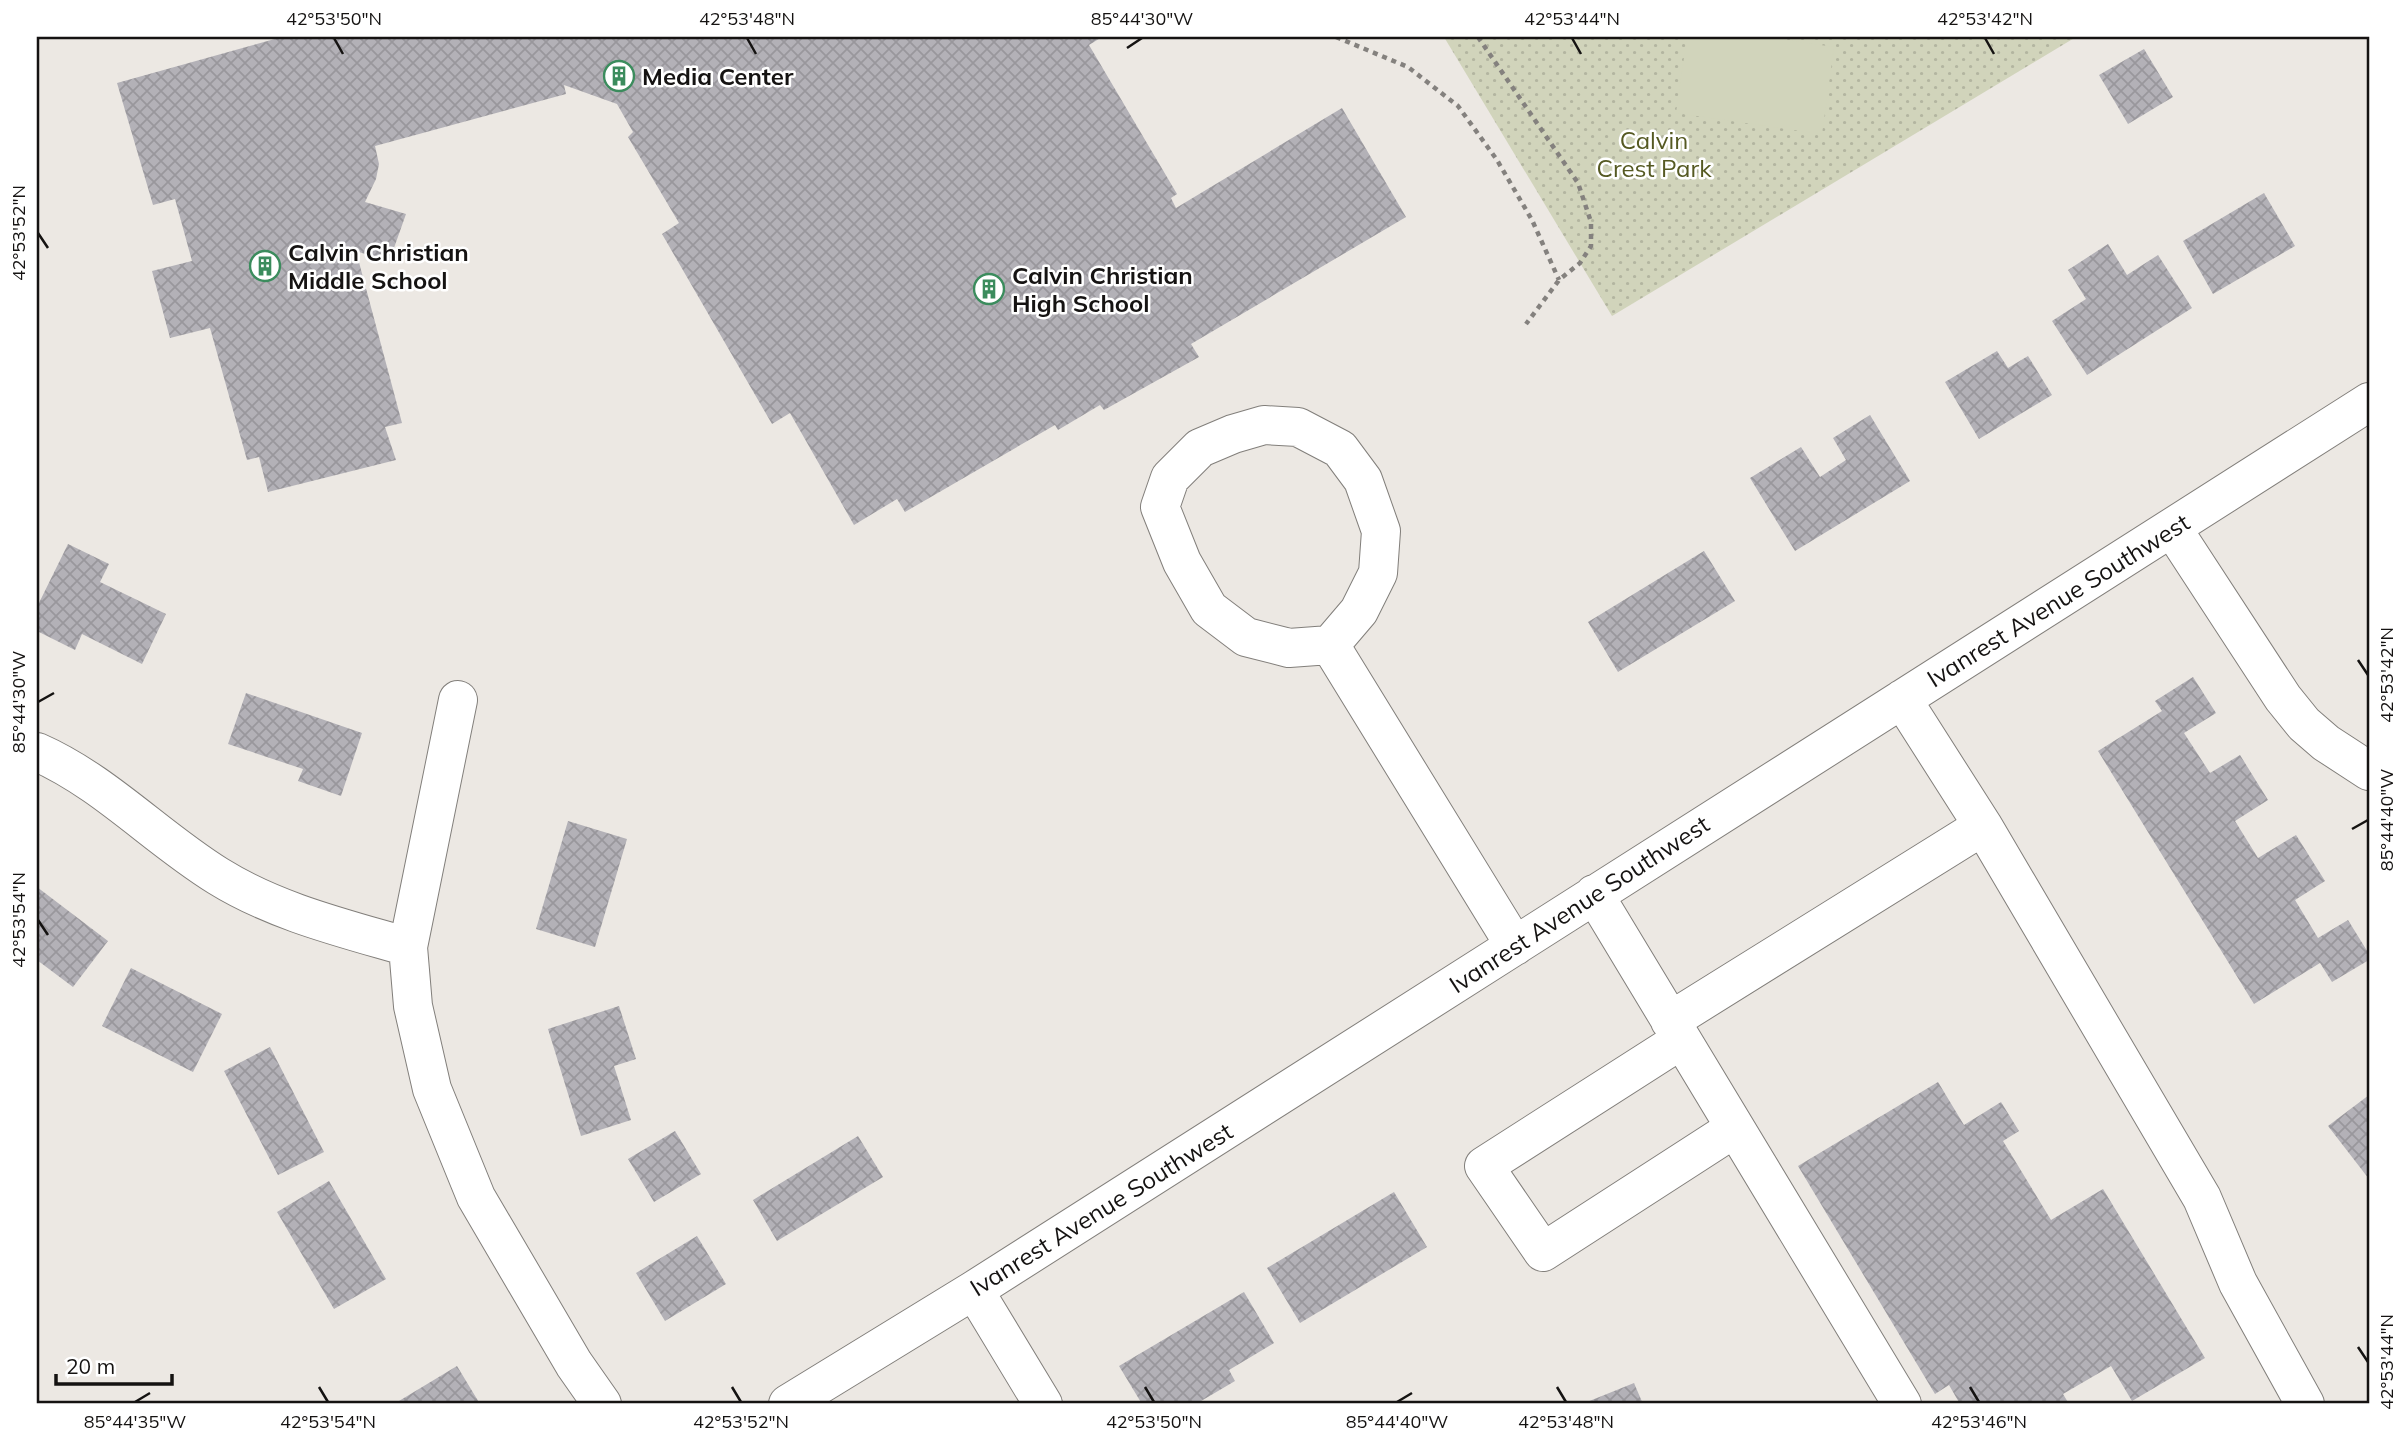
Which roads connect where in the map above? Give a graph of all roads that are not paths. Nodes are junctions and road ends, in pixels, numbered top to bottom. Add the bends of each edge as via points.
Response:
1 (2369, 402) edge
2 (2172, 528) junction
3 (1330, 645) junction
4 (1902, 699) junction
5 (458, 700) dead end
6 (37, 752) edge
7 (2369, 771) edge
8 (1983, 826) junction
9 (1594, 894) junction
10 (1515, 946) junction
11 (408, 947) junction
12 (1676, 1031) junction
13 (1735, 1128) junction
14 (974, 1290) junction
15 (602, 1404) edge
16 (788, 1404) edge
17 (1043, 1404) edge
18 (1902, 1404) edge
19 (2305, 1404) edge

1 - 2 street, Ivanrest Avenue Southwest
2 - 4 street, Ivanrest Avenue Southwest
2 - 7 street via 2304,724
3 - 3 street via 1359,611 1378,573 1381,531 1363,480 1340,449 1298,427 1264,425 1200,448 1170,478 1160,507 1182,562 1209,609 1246,636 1289,648
3 - 10 street
4 - 8 street
4 - 9 street, Ivanrest Avenue Southwest
5 - 11 street
6 - 11 street via 84,776 243,891 308,917
8 - 12 street
8 - 19 street via 2202,1198 2238,1283
9 - 10 street, Ivanrest Avenue Southwest
9 - 12 street
10 - 14 street, Ivanrest Avenue Southwest
11 - 15 street via 413,1006 432,1089 476,1197
12 - 13 street
12 - 13 street via 1485,1166 1543,1252
13 - 18 street
14 - 16 street, Ivanrest Avenue Southwest
14 - 17 street

